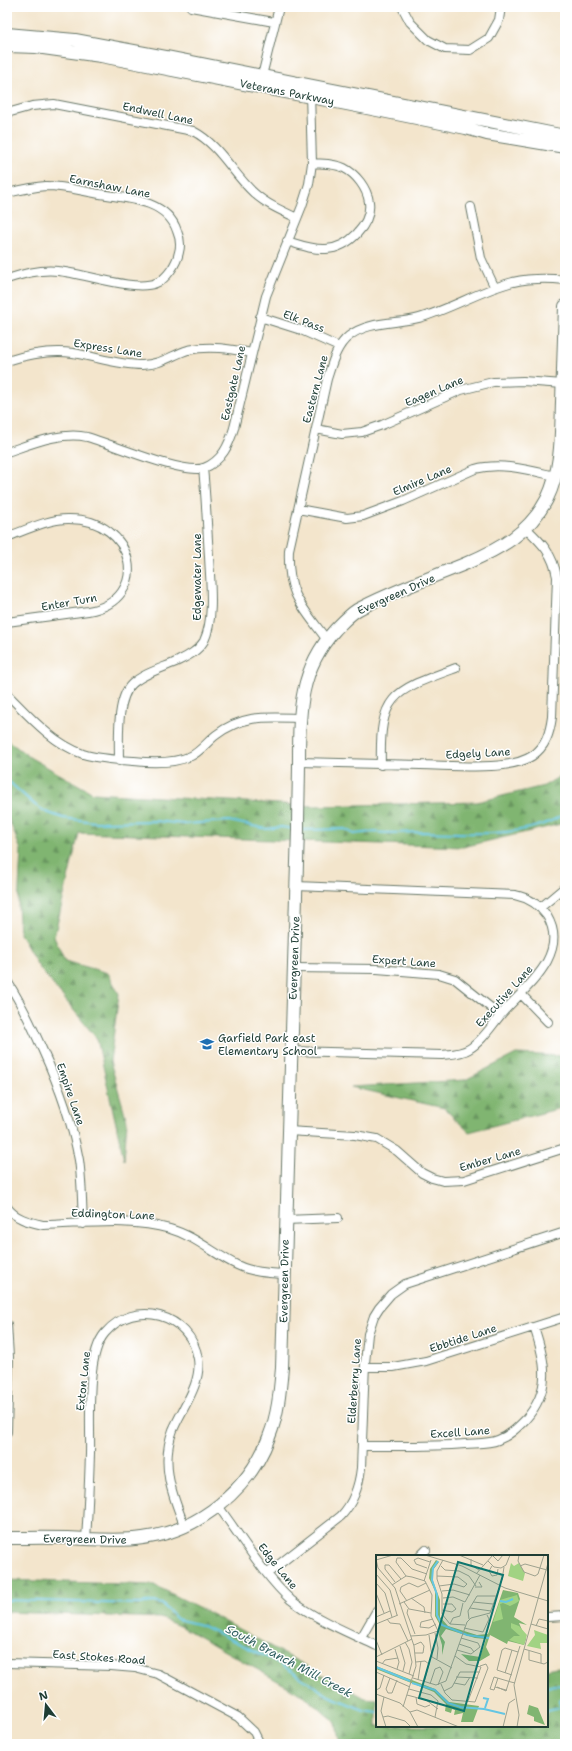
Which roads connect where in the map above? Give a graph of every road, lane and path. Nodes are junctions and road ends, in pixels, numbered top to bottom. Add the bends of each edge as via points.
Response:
1 (191, 7) edge
2 (279, 7) edge
3 (402, 7) edge
4 (501, 7) edge
5 (274, 22) junction
6 (7, 34) edge
7 (7, 46) edge
8 (260, 82) junction
9 (310, 91) junction
10 (7, 113) edge
11 (565, 136) edge
12 (565, 147) edge
13 (312, 163) junction
14 (7, 193) edge
15 (471, 207) dead end
16 (297, 218) junction
17 (287, 241) junction
18 (7, 279) edge
19 (565, 280) edge
20 (495, 288) junction
21 (565, 306) edge
22 (260, 317) junction
23 (339, 347) junction
24 (252, 353) junction
25 (7, 361) edge
26 (563, 384) junction
27 (316, 429) junction
28 (7, 452) edge
29 (203, 468) junction
30 (555, 476) junction
31 (298, 509) junction
32 (526, 528) junction
33 (7, 537) edge
34 (7, 622) edge
35 (327, 640) junction
36 (456, 668) dead end
37 (7, 694) edge
38 (300, 718) junction
39 (118, 761) junction
40 (299, 762) junction
41 (381, 765) junction
42 (296, 886) junction
43 (565, 886) edge
44 (540, 908) junction
45 (293, 968) junction
46 (7, 981) edge
47 (521, 994) junction
48 (500, 1015) junction
49 (548, 1022) dead end
50 (291, 1051) junction
51 (288, 1131) junction
52 (565, 1148) edge
53 (7, 1207) edge
54 (338, 1218) dead end
55 (286, 1220) junction
56 (83, 1224) junction
57 (565, 1232) edge
58 (284, 1274) junction
59 (565, 1317) edge
60 (7, 1324) edge
61 (534, 1327) junction
62 (365, 1366) junction
63 (7, 1432) edge
64 (362, 1446) junction
65 (218, 1506) junction
66 (185, 1526) junction
67 (7, 1538) edge
68 (86, 1539) junction
69 (268, 1573) junction
70 (376, 1612) edge
71 (565, 1616) edge
72 (548, 1617) edge
73 (361, 1638) junction
74 (376, 1646) edge
75 (7, 1663) edge
76 (260, 1744) edge

1 - 5 street
2 - 5 street
3 - 4 street via 410,22 428,40 445,49 470,50 489,38 499,20
5 - 8 street
6 - 8 street, Veterans Parkway via 75,40 227,68
7 - 8 street, Veterans Parkway via 36,47 102,56
8 - 9 street, Veterans Parkway
9 - 11 street, Veterans Parkway
9 - 12 street, Veterans Parkway via 487,134
9 - 13 street, Eastgate Lane
10 - 16 street, Endwell Lane via 32,106 54,104 193,131 215,148 254,193 277,209
13 - 16 street, Eastgate Lane via 309,184
13 - 17 street via 335,165 351,172 357,178 369,202 366,219 357,234 336,247 320,249
14 - 18 street, Earnshaw Lane via 46,186 142,202 157,207 170,217 180,241 173,266 157,283 125,284 46,270
15 - 20 street via 481,258
16 - 17 street, Eastgate Lane
17 - 22 street, Eastgate Lane
19 - 20 street, Eastern Lane via 524,280
20 - 23 street, Eastern Lane via 429,315 365,328 348,336
21 - 26 street, Evergreen Drive
22 - 23 street, Elk Pass via 301,330
22 - 24 street, Eastgate Lane
23 - 27 street, Eastern Lane via 327,379
24 - 25 street, Express Lane via 225,348 197,349 160,362 141,365 62,352 31,354
24 - 29 street, Eastgate Lane via 231,439 221,457
26 - 27 street, Eagen Lane via 523,381 482,384 461,390 362,432 342,434
26 - 30 street, Evergreen Drive via 561,451
27 - 31 street, Eastern Lane
28 - 29 street via 43,441 73,436 87,437 175,466
29 - 39 street, Edgewater Lane via 210,580 207,632 198,648 191,654 131,685 123,701
30 - 31 street, Elmire Lane via 486,466 363,516 346,518
30 - 32 street, Evergreen Drive via 547,499
31 - 35 street, Eastern Lane via 289,550 289,576 301,605
32 - 35 street, Evergreen Drive via 492,552 357,611 346,618
32 - 41 street, Edgely Lane via 548,550 556,567 557,577 552,717 544,746 531,757 502,764
33 - 34 street, Enter Turn via 60,519 84,521 102,527 118,538 129,563 126,582 115,598 98,610
35 - 38 street, Evergreen Drive via 309,672
36 - 41 street via 410,686 392,699 384,716 380,736
37 - 39 street via 58,741 83,754
38 - 39 street via 264,717 234,723 216,734 192,756 175,761
38 - 40 street, Evergreen Drive
40 - 41 street, Edgely Lane
40 - 42 street, Evergreen Drive
42 - 44 street, Executive Lane via 505,894 524,897 534,901
42 - 45 street, Evergreen Drive
43 - 44 street
44 - 47 street, Executive Lane via 551,925 552,946 541,971
45 - 48 street, Expert Lane via 377,969 439,974 455,979
45 - 50 street, Evergreen Drive
46 - 56 street, Empire Lane via 31,1022 69,1118 79,1161
47 - 48 street, Executive Lane
47 - 49 street
48 - 50 street, Executive Lane via 476,1044 461,1052 432,1055
50 - 51 street, Evergreen Drive
51 - 52 street, Ember Lane via 355,1135 377,1139 397,1150 422,1173 443,1181 464,1180
51 - 55 street, Evergreen Drive
53 - 56 street, Eddington Lane via 16,1216 29,1222
54 - 55 street
55 - 58 street, Evergreen Drive
56 - 58 street, Eddington Lane via 147,1224 170,1229 190,1237 237,1266
57 - 62 street, Elderberry Lane via 397,1288 374,1316 366,1344
58 - 65 street, Evergreen Drive via 280,1383 273,1424 264,1449 250,1472
59 - 61 street, Ebbtide Lane
60 - 63 street
61 - 62 street, Ebbtide Lane via 426,1361 393,1367
61 - 64 street, Excell Lane via 544,1361 543,1389 529,1416 507,1436 478,1443 412,1447
62 - 64 street, Elderberry Lane
64 - 69 street, Elderberry Lane via 360,1478 354,1499 348,1508
65 - 66 street, Evergreen Drive
65 - 69 street, Edge Lane
66 - 68 street, Evergreen Drive via 144,1538
66 - 68 street, Exton Lane via 172,1496 168,1479 168,1457 173,1431 196,1381 198,1359 193,1343 182,1329 163,1316 142,1314 125,1318 111,1327 96,1348 91,1397
67 - 68 street, Evergreen Drive
69 - 73 street, Edge Lane via 285,1594 302,1607
70 - 73 street
71 - 72 street
73 - 74 street, Edge Lane
75 - 76 street, East Stokes Road via 111,1666 135,1668 158,1674 238,1717 254,1732

